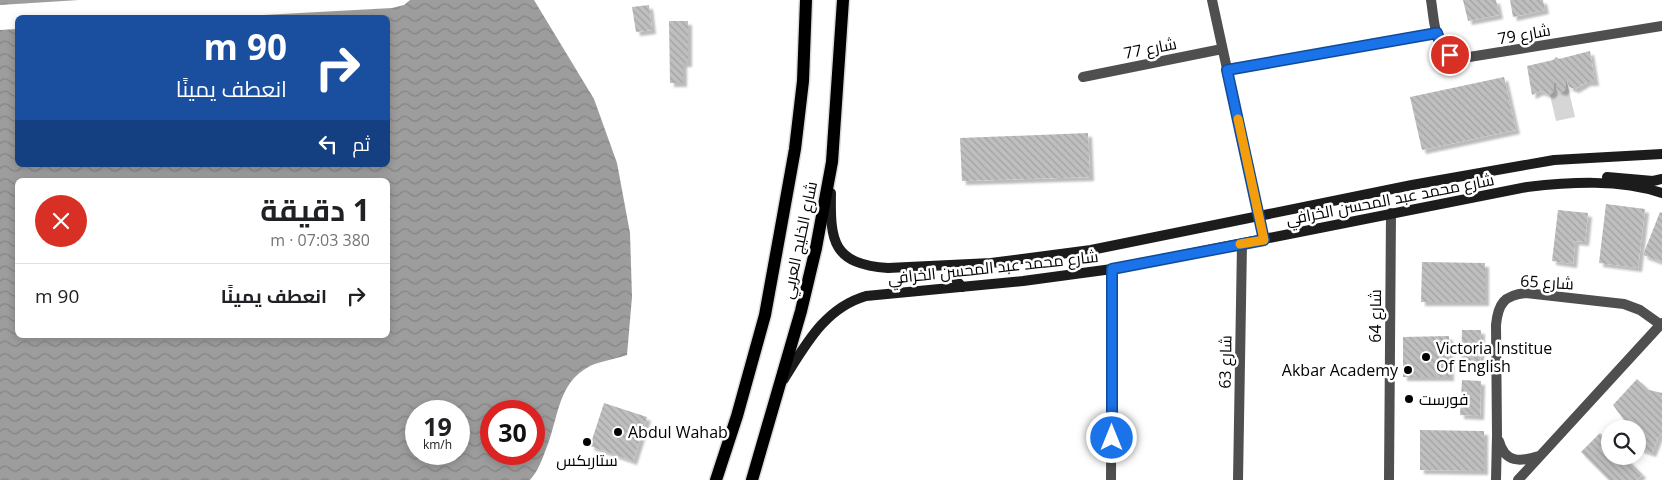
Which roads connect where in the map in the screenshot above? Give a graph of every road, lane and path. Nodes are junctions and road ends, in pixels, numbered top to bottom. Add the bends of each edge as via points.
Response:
1 (806, 0) edge
2 (843, 0) edge
3 (1212, 0) edge
4 (1431, 0) edge
5 (1662, 26) edge
6 (1437, 33) junction
7 (1222, 49) junction
8 (1227, 70) junction
9 (1083, 77) dead end
10 (1660, 155) edge
11 (832, 162) junction
12 (1662, 179) edge
13 (1580, 183) junction
14 (1662, 193) edge
15 (1391, 213) junction
16 (1259, 216) junction
17 (1264, 240) junction
18 (1242, 244) junction
19 (955, 265) junction
20 (1112, 269) junction
21 (963, 287) junction
22 (1661, 324) edge
23 (780, 386) junction
24 (737, 416) junction
25 (1498, 435) junction
26 (1540, 456) junction
27 (716, 480) edge
28 (723, 480) edge
29 (752, 480) edge
30 (1112, 480) edge
31 (1238, 480) edge
32 (1389, 480) edge
33 (1496, 480) edge
34 (1518, 480) edge

1 - 24 main road, شارع الخليج العربي via 803,81 795,149 764,315
2 - 11 main road, شارع الخليج العربي
3 - 7 street
4 - 6 street, شارع 79
5 - 6 street, شارع 79 via 1463,58 1444,51
6 - 8 street
7 - 8 street
7 - 9 street, شارع 77
8 - 16 street
10 - 16 main road, شارع محمد عبد المحسن الخرافي via 1554,160
11 - 19 main road, شارع محمد عبد المحسن الخرافي via 832,232 835,245 844,255 876,268
11 - 23 main road, شارع الخليج العربي via 816,248
12 - 13 main road via 1605,176
13 - 14 main road, شارع محمد عبد المحسن الخرافي via 1636,187
13 - 15 main road, شارع محمد عبد المحسن الخرافي via 1527,187
15 - 17 main road, شارع محمد عبد المحسن الخرافي
15 - 32 street, شارع 64
16 - 17 street
16 - 19 main road, شارع محمد عبد المحسن الخرافي via 1101,248
17 - 18 main road, شارع محمد عبد المحسن الخرافي
18 - 20 main road, شارع محمد عبد المحسن الخرافي
18 - 31 street, شارع 63
19 - 21 main road via 954,274
20 - 21 main road, شارع محمد عبد المحسن الخرافي
20 - 30 street
21 - 23 main road, شارع محمد عبد المحسن الخرافي via 866,296 845,304 829,316 812,336
22 - 25 street, شارع 65 via 1636,308 1617,302 1526,294 1515,294 1507,299 1496,315
22 - 26 street, شارع 65
23 - 29 main road, شارع الخليج العربي
24 - 27 main road, شارع الخليج العربي
24 - 28 main road via 737,433
25 - 26 street, شارع 65 via 1502,450 1510,458 1520,460
25 - 33 street, شارع 65
26 - 34 street, شارع 65

